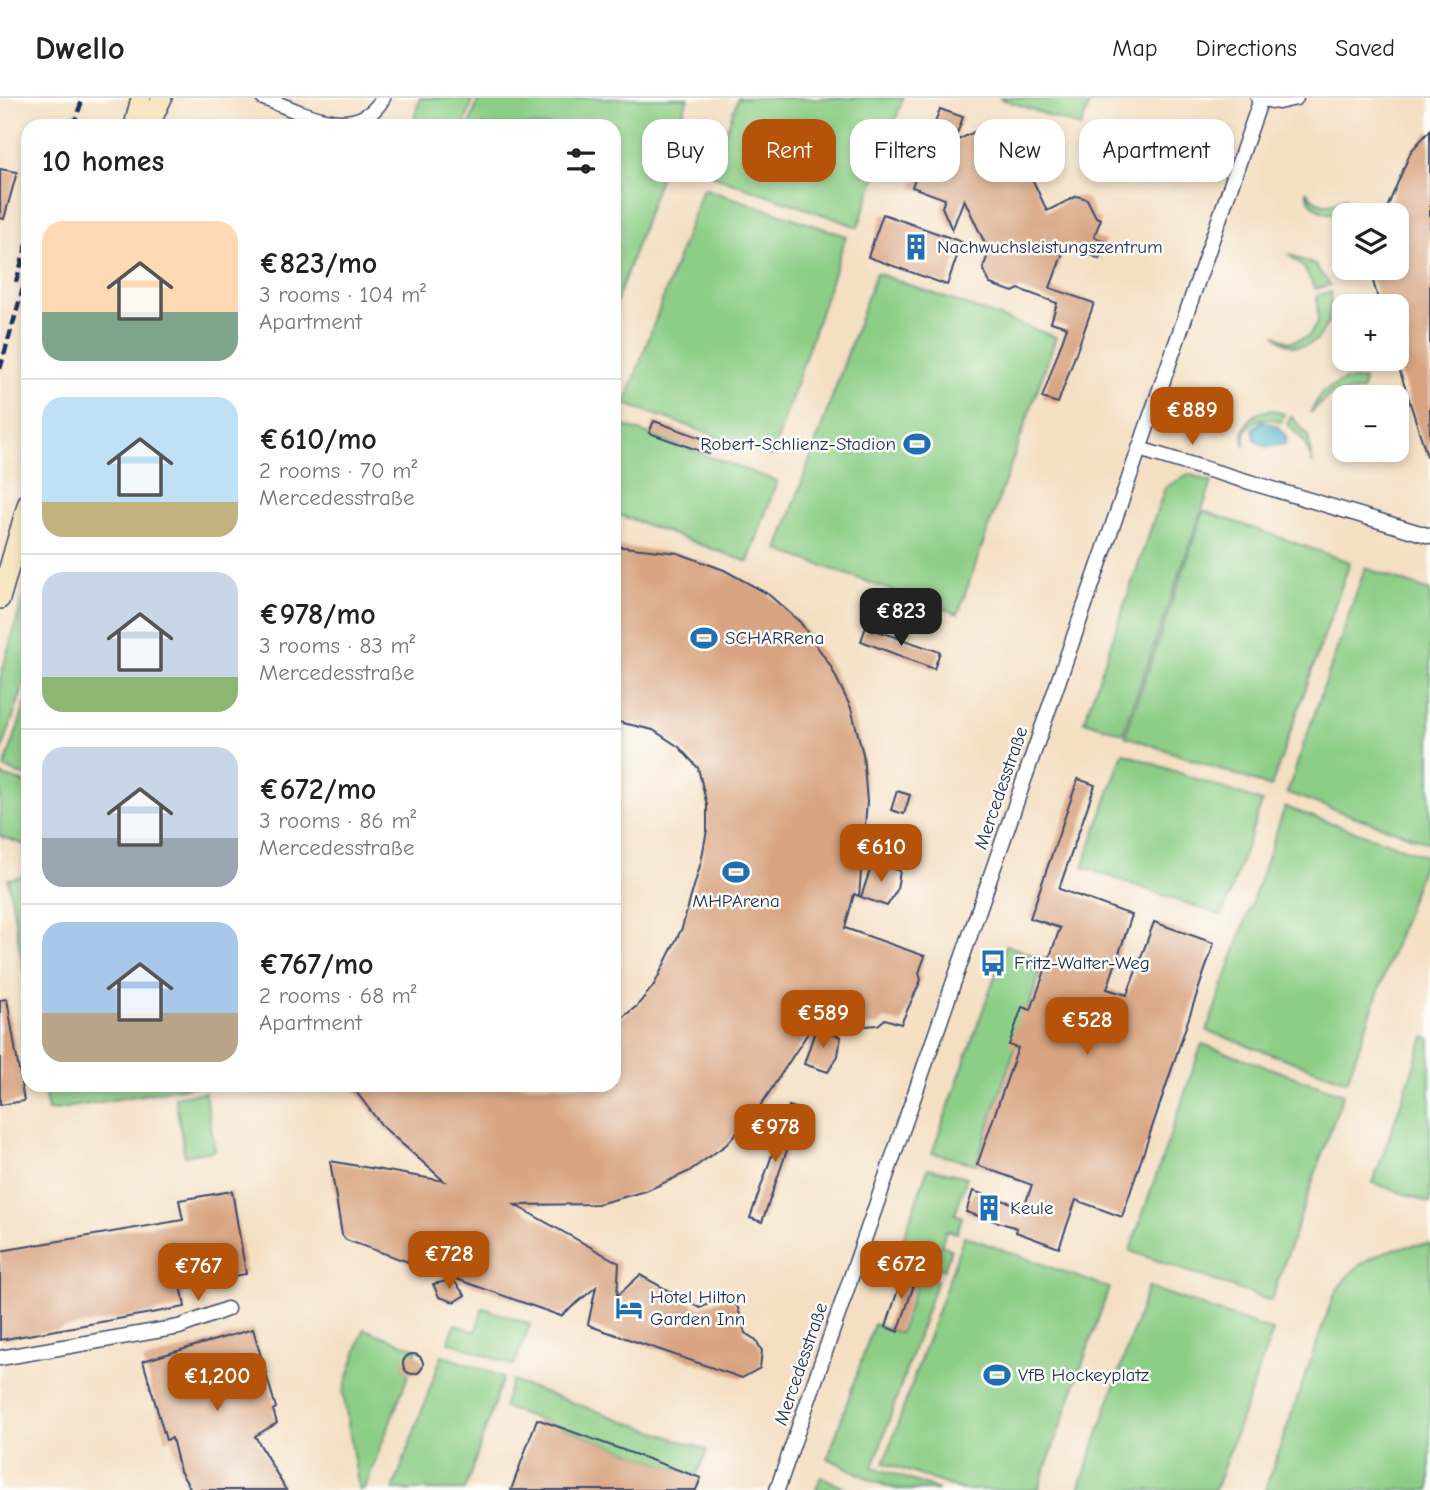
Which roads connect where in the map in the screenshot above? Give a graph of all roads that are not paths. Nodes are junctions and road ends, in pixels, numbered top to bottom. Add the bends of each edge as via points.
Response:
1 (141, 98) edge
2 (162, 98) edge
3 (263, 98) edge
4 (383, 98) edge
5 (1296, 98) edge
6 (1259, 99) edge
7 (136, 119) edge
8 (152, 119) edge
9 (324, 119) edge
10 (361, 119) edge
11 (1139, 449) junction
12 (21, 526) edge
13 (1430, 536) edge
14 (0, 599) edge
15 (227, 1309) dead end
16 (0, 1358) edge
17 (777, 1490) edge

1 - 7 main road
2 - 8 main road
3 - 9 street
4 - 10 street
5 - 6 street, Mercedesstraße via 1278,102
6 - 11 street, Mercedesstraße
11 - 13 street
11 - 17 street, Mercedesstraße
12 - 14 main road
15 - 16 street via 179,1327

